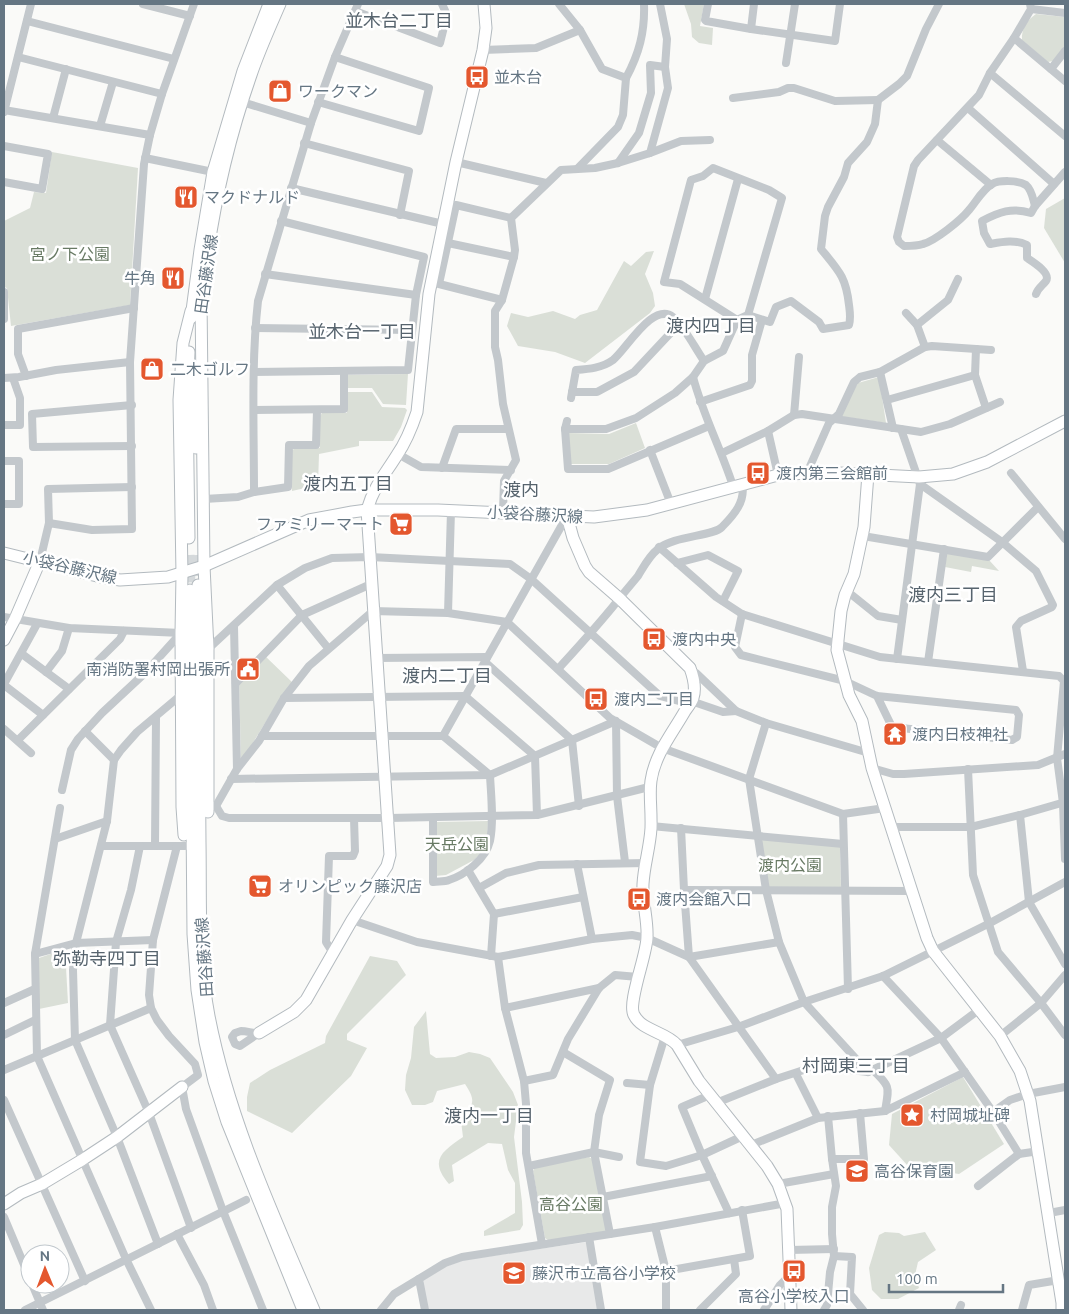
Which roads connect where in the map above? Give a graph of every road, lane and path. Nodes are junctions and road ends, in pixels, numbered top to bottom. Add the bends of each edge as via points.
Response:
1 (31, 4) edge
2 (143, 4) edge
3 (194, 4) edge
4 (269, 4) edge
5 (280, 4) edge
6 (442, 4) edge
7 (484, 4) edge
8 (559, 4) edge
9 (644, 4) edge
10 (660, 4) edge
11 (708, 4) edge
12 (754, 4) edge
13 (795, 4) edge
14 (840, 4) edge
15 (939, 4) edge
16 (1030, 6) edge
17 (356, 7) edge
18 (1065, 13) edge
19 (190, 16) junction
20 (27, 21) junction
21 (751, 29) junction
22 (580, 30) junction
23 (790, 34) junction
24 (1014, 38) junction
25 (483, 50) junction
26 (1065, 51) edge
27 (18, 56) junction
28 (334, 57) junction
29 (174, 59) junction
30 (786, 63) dead end
31 (666, 66) junction
32 (66, 69) junction
33 (1051, 69) junction
34 (990, 73) junction
35 (626, 78) junction
36 (1065, 80) edge
37 (113, 82) junction
38 (162, 94) junction
39 (733, 98) dead end
40 (878, 100) junction
41 (242, 102) junction
42 (318, 102) junction
43 (968, 108) junction
44 (4, 111) edge
45 (53, 118) junction
46 (311, 123) junction
47 (100, 126) junction
48 (150, 135) junction
49 (1065, 136) edge
50 (710, 140) dead end
51 (937, 140) junction
52 (304, 143) junction
53 (4, 146) edge
54 (650, 154) junction
55 (145, 158) junction
56 (456, 162) junction
57 (618, 163) junction
58 (578, 168) junction
59 (213, 172) junction
60 (1065, 172) edge
61 (738, 179) junction
62 (4, 182) edge
63 (546, 183) junction
64 (1054, 184) junction
65 (991, 185) junction
66 (291, 188) junction
67 (1035, 206) junction
68 (400, 215) junction
69 (511, 218) junction
70 (281, 221) junction
71 (443, 224) junction
72 (448, 243) junction
73 (514, 256) junction
74 (265, 274) junction
75 (958, 279) dead end
76 (4, 292) edge
77 (1036, 294) dead end
78 (416, 295) junction
79 (202, 298) junction
80 (705, 299) junction
81 (502, 300) junction
82 (134, 308) junction
83 (191, 311) junction
84 (906, 313) dead end
85 (748, 315) junction
86 (4, 319) edge
87 (737, 320) junction
88 (762, 320) junction
89 (679, 324) junction
90 (916, 325) junction
91 (255, 328) junction
92 (412, 330) junction
93 (925, 347) junction
94 (976, 349) junction
95 (991, 350) dead end
96 (799, 357) dead end
97 (704, 361) junction
98 (130, 362) junction
99 (344, 371) junction
100 (254, 372) junction
101 (880, 372) junction
102 (976, 375) junction
103 (26, 376) junction
104 (692, 377) junction
105 (4, 378) edge
106 (13, 378) junction
107 (887, 400) junction
108 (700, 402) junction
109 (1000, 402) dead end
110 (132, 405) junction
111 (986, 408) junction
112 (254, 410) junction
113 (317, 410) junction
114 (794, 415) junction
115 (834, 419) junction
116 (1065, 421) edge
117 (4, 425) edge
118 (709, 426) junction
119 (508, 429) junction
120 (897, 429) junction
121 (768, 431) junction
122 (132, 446) junction
123 (650, 450) junction
124 (722, 453) junction
125 (398, 454) junction
126 (4, 461) edge
127 (442, 468) junction
128 (511, 470) junction
129 (806, 473) junction
130 (1011, 473) dead end
131 (868, 474) junction
132 (778, 476) junction
133 (919, 480) junction
134 (737, 485) junction
135 (132, 487) junction
136 (254, 492) junction
137 (204, 499) junction
138 (4, 504) edge
139 (671, 504) junction
140 (1038, 506) junction
141 (368, 510) junction
142 (451, 511) junction
143 (503, 512) junction
144 (567, 516) junction
145 (48, 523) junction
146 (862, 536) junction
147 (1065, 539) edge
148 (1002, 542) junction
149 (913, 544) junction
150 (659, 547) junction
151 (944, 550) junction
152 (4, 553) edge
153 (370, 557) junction
154 (40, 561) junction
155 (449, 561) junction
156 (677, 563) junction
157 (204, 566) junction
158 (182, 574) junction
159 (531, 580) junction
160 (371, 584) junction
161 (277, 585) junction
162 (846, 592) junction
163 (620, 599) junction
164 (724, 601) junction
165 (374, 611) junction
166 (448, 613) junction
167 (302, 614) junction
168 (742, 614) junction
169 (9, 618) edge
170 (902, 620) junction
171 (507, 622) junction
172 (37, 624) junction
173 (234, 626) junction
174 (69, 628) junction
175 (124, 631) junction
176 (181, 633) junction
177 (590, 634) junction
178 (4, 640) edge
179 (837, 642) junction
180 (328, 648) junction
181 (208, 649) junction
182 (22, 654) junction
183 (377, 658) junction
184 (486, 659) junction
185 (897, 660) junction
186 (928, 662) junction
187 (558, 669) junction
188 (1023, 671) junction
189 (46, 672) junction
190 (692, 674) junction
191 (845, 681) junction
192 (236, 683) junction
193 (4, 684) edge
194 (69, 688) junction
195 (181, 695) junction
196 (465, 696) junction
197 (877, 696) junction
198 (380, 697) junction
199 (284, 698) junction
200 (690, 703) junction
201 (736, 711) junction
202 (44, 715) junction
203 (156, 718) junction
204 (616, 721) junction
205 (766, 722) junction
206 (4, 729) edge
207 (85, 731) junction
208 (383, 735) junction
209 (262, 736) junction
210 (443, 736) junction
211 (18, 740) junction
212 (572, 740) junction
213 (662, 748) junction
214 (31, 753) dead end
215 (869, 754) junction
216 (1065, 754) edge
217 (534, 756) junction
218 (1057, 758) junction
219 (114, 760) junction
220 (872, 768) junction
221 (237, 769) junction
222 (968, 770) junction
223 (490, 775) junction
224 (386, 776) junction
225 (231, 778) junction
226 (749, 779) junction
227 (649, 787) junction
228 (62, 790) dead end
229 (617, 796) junction
230 (1064, 803) edge
231 (212, 806) junction
232 (579, 806) junction
233 (60, 808) dead end
234 (885, 808) junction
235 (843, 814) junction
236 (537, 815) junction
237 (1020, 815) junction
238 (491, 816) junction
239 (354, 818) junction
240 (389, 818) junction
241 (433, 818) junction
242 (107, 821) junction
243 (651, 826) junction
244 (892, 827) junction
245 (971, 827) junction
246 (682, 828) junction
247 (757, 834) junction
248 (55, 839) junction
249 (843, 844) junction
250 (101, 846) junction
251 (140, 846) junction
252 (155, 846) junction
253 (181, 846) junction
254 (1065, 859) edge
255 (625, 862) junction
256 (646, 863) junction
257 (577, 864) junction
258 (468, 870) junction
259 (1065, 882) edge
260 (192, 883) junction
261 (480, 888) junction
262 (684, 890) junction
263 (766, 890) junction
264 (844, 891) junction
265 (912, 891) junction
266 (583, 897) junction
267 (1029, 902) junction
268 (494, 914) junction
269 (352, 920) junction
270 (990, 923) junction
271 (201, 934) junction
272 (647, 938) junction
273 (592, 939) junction
274 (153, 940) junction
275 (116, 942) junction
276 (779, 942) junction
277 (76, 943) junction
278 (933, 951) junction
279 (333, 953) junction
280 (35, 954) junction
281 (494, 956) junction
282 (689, 957) junction
283 (1065, 964) edge
284 (1065, 975) edge
285 (883, 976) junction
286 (638, 977) junction
287 (599, 988) junction
288 (35, 989) junction
289 (848, 989) junction
290 (804, 1002) junction
291 (4, 1003) edge
292 (1041, 1003) junction
293 (151, 1008) junction
294 (505, 1008) junction
295 (980, 1009) junction
296 (35, 1020) junction
297 (110, 1025) junction
298 (738, 1027) junction
299 (259, 1033) dead end
300 (4, 1035) edge
301 (1065, 1035) edge
302 (665, 1036) junction
303 (1000, 1036) junction
304 (941, 1038) junction
305 (75, 1040) junction
306 (677, 1045) junction
307 (563, 1052) junction
308 (37, 1056) junction
309 (4, 1070) edge
310 (870, 1071) junction
311 (965, 1072) junction
312 (796, 1074) junction
313 (776, 1079) junction
314 (524, 1081) junction
315 (627, 1083) dead end
316 (650, 1085) junction
317 (182, 1087) junction
318 (1065, 1087) edge
319 (1028, 1094) junction
320 (713, 1099) junction
321 (4, 1100) edge
322 (885, 1111) junction
323 (993, 1112) junction
324 (149, 1113) junction
325 (860, 1114) junction
326 (828, 1116) junction
327 (818, 1118) junction
328 (116, 1137) junction
329 (747, 1140) junction
330 (1039, 1151) junction
331 (594, 1152) junction
332 (1019, 1154) junction
333 (702, 1155) junction
334 (619, 1157) dead end
335 (832, 1159) junction
336 (82, 1160) junction
337 (529, 1166) junction
338 (834, 1174) junction
339 (712, 1176) junction
340 (42, 1184) junction
341 (778, 1184) junction
342 (978, 1186) dead end
343 (603, 1197) junction
344 (246, 1200) dead end
345 (786, 1202) junction
346 (4, 1204) edge
347 (742, 1210) junction
348 (1065, 1210) edge
349 (223, 1211) junction
350 (1049, 1212) junction
351 (729, 1213) junction
352 (4, 1217) edge
353 (655, 1227) junction
354 (191, 1228) junction
355 (177, 1234) junction
356 (610, 1234) junction
357 (589, 1237) junction
358 (158, 1244) junction
359 (542, 1244) junction
360 (789, 1250) junction
361 (834, 1252) junction
362 (20, 1255) edge
363 (734, 1258) junction
364 (126, 1260) junction
365 (666, 1271) junction
366 (790, 1275) junction
367 (420, 1279) junction
368 (1059, 1280) junction
369 (85, 1281) junction
370 (36, 1294) edge
371 (42, 1307) edge
372 (25, 1310) edge
373 (151, 1310) edge
374 (212, 1310) edge
375 (263, 1310) edge
376 (302, 1310) edge
377 (314, 1310) edge
378 (381, 1310) edge
379 (425, 1310) edge
380 (601, 1310) edge
381 (666, 1310) edge
382 (700, 1310) edge
383 (764, 1310) edge
384 (791, 1310) edge
385 (824, 1310) edge
386 (863, 1310) edge
387 (1022, 1310) edge
388 (1062, 1310) edge

1 - 20 street
2 - 19 street
3 - 19 street
4 - 59 main road, 田谷藤沢線 via 243,71
5 - 41 main road, 田谷藤沢線
6 - 17 street via 447,14 440,44
7 - 25 main road via 486,28
8 - 22 street
9 - 35 street via 637,58
10 - 31 street via 667,39
11 - 21 street via 706,21
12 - 21 street
13 - 23 street
14 - 23 street via 835,41
15 - 40 street via 907,76
16 - 18 street
16 - 24 street
17 - 28 street
19 - 29 street
20 - 27 street
20 - 29 street
21 - 23 street
22 - 25 street via 536,48
22 - 35 street via 602,69
23 - 30 street
24 - 33 street
24 - 34 street
25 - 56 main road
26 - 33 street
27 - 32 street
27 - 44 street
28 - 42 street
28 - 42 street via 429,88 419,131
29 - 38 street
31 - 54 street via 668,88
31 - 57 street via 650,64 651,93 639,133
32 - 37 street
32 - 45 street
33 - 36 street
34 - 43 street via 979,96
34 - 49 street
35 - 58 street via 623,115 618,127
37 - 38 street
37 - 47 street
38 - 48 street
39 - 40 street via 794,88 835,101
40 - 88 street via 875,124 867,142 848,163 825,216 821,249 847,287 851,318 848,325 822,329 819,322 791,300 776,307 770,322
41 - 46 street
41 - 79 main road, 田谷藤沢線 via 222,177
42 - 46 street
43 - 51 street
43 - 64 street
44 - 45 street
45 - 47 street
46 - 52 street
47 - 48 street
48 - 55 street
50 - 54 street via 681,141
51 - 65 street
51 - 65 street via 914,166 898,242 904,246 924,244 968,212
52 - 66 street
52 - 68 street via 409,172
53 - 62 street via 48,154 42,189
54 - 57 street
55 - 59 street
55 - 82 street
56 - 63 street
56 - 71 main road
57 - 58 street
58 - 63 street via 561,170
59 - 83 main road, 田谷藤沢線
60 - 64 street
61 - 80 street
61 - 80 street via 713,168 691,180 664,282 680,284
61 - 85 street via 782,198
63 - 69 street
64 - 67 street
65 - 67 street via 999,182 1026,185
66 - 68 street
66 - 70 street
67 - 77 street via 1031,213 1016,209 999,212 982,221 990,244 1004,241 1026,245 1027,258 1047,278
68 - 71 street
69 - 72 street via 456,205
69 - 73 street
70 - 74 street
70 - 78 street via 424,257
71 - 125 main road via 429,294 417,412
72 - 73 street
72 - 81 street via 439,284
73 - 81 street
74 - 78 street
74 - 91 street
75 - 90 street via 948,300
76 - 86 street
78 - 92 street
79 - 83 main road, 田谷藤沢線 via 195,397 194,555 187,399
79 - 137 main road
80 - 87 street
81 - 119 street via 495,311 495,348
82 - 98 street
82 - 103 street via 18,329 18,354
83 - 158 main road via 183,343 179,400
84 - 90 street
85 - 87 street
85 - 88 street
87 - 97 street via 724,352
88 - 108 street via 752,355 750,385
89 - 89 street via 634,372 597,392 572,395 576,370 593,369 613,360 654,316 672,316
89 - 97 street
90 - 93 street
91 - 92 street
91 - 100 street
92 - 99 street via 408,370
93 - 94 street
93 - 101 street
94 - 95 street
94 - 102 street
96 - 114 street
97 - 104 street
98 - 103 street
98 - 110 street
99 - 100 street
99 - 113 street via 344,410
100 - 112 street
101 - 107 street
101 - 115 street via 860,377 854,382
102 - 107 street
102 - 111 street
103 - 106 street
104 - 108 street
104 - 123 street via 636,418 606,429 566,425 568,469 608,469
105 - 106 street
106 - 117 street via 20,398 20,425
107 - 120 street
108 - 118 street
109 - 111 street
110 - 122 street
110 - 122 street via 32,414 33,447
111 - 120 street via 950,424 921,432
112 - 113 street
112 - 136 street
113 - 136 street via 316,445 289,445 288,486
114 - 115 street
114 - 121 street
115 - 120 street
115 - 129 street via 829,423
116 - 133 main road, 小袋谷藤沢線 via 987,462 953,474
118 - 123 street
118 - 124 street
119 - 127 street via 456,430
119 - 128 street via 516,460
120 - 133 street
121 - 124 street
121 - 132 street
122 - 135 street
123 - 139 street
124 - 134 street
125 - 127 street via 421,467
125 - 141 main road via 376,486
126 - 138 street via 19,461 19,504
127 - 128 street
128 - 143 street via 504,481
129 - 131 main road, 小袋谷藤沢線
129 - 132 main road, 小袋谷藤沢線
130 - 140 street
131 - 133 main road, 小袋谷藤沢線
131 - 146 main road
132 - 134 main road, 小袋谷藤沢線
133 - 148 street
133 - 149 street
134 - 139 main road, 小袋谷藤沢線
134 - 150 street via 744,493 743,499 721,529
135 - 145 street via 48,489
135 - 145 street via 132,529 92,530
136 - 137 street via 238,498
137 - 157 main road
139 - 144 main road, 小袋谷藤沢線 via 620,515
140 - 147 street
140 - 148 street
141 - 142 main road, 小袋谷藤沢線
141 - 153 main road
141 - 157 main road, 小袋谷藤沢線 via 309,520
142 - 143 main road, 小袋谷藤沢線
142 - 155 street
143 - 144 main road, 小袋谷藤沢線
144 - 159 street
144 - 163 main road via 585,566
145 - 154 street
146 - 149 street
146 - 162 main road via 854,574
148 - 151 street via 988,557
148 - 188 street via 1036,570 1053,605 1021,621 1016,627
149 - 151 street
149 - 170 street
150 - 156 street
150 - 163 street
151 - 186 street
152 - 154 main road, 小袋谷藤沢線
153 - 155 street
153 - 160 main road
153 - 161 street via 332,558 305,568
154 - 158 main road, 小袋谷藤沢線 via 120,580
154 - 169 main road
155 - 159 street via 510,564
155 - 166 street
156 - 164 street
156 - 164 street via 708,555 738,571
157 - 158 main road, 小袋谷藤沢線
157 - 181 main road
158 - 176 main road
159 - 171 street
159 - 177 street
160 - 165 main road
160 - 167 street
161 - 167 street
161 - 173 street
162 - 170 street via 878,616
162 - 179 main road
163 - 177 street
163 - 190 main road via 690,668
164 - 168 street
165 - 166 street
165 - 180 street
165 - 183 main road
166 - 171 street
167 - 180 street
167 - 192 street
168 - 179 street
168 - 191 street via 735,647 741,655
169 - 172 street
169 - 178 main road
170 - 185 street
171 - 184 street
171 - 187 street
172 - 174 street
172 - 182 street
173 - 181 street
173 - 192 street
174 - 175 street
174 - 189 street via 62,652
175 - 176 street
175 - 194 street via 120,639
176 - 195 main road
176 - 207 street
177 - 187 street
177 - 200 street via 660,696
179 - 185 street
179 - 191 main road
180 - 199 street
181 - 231 main road
182 - 189 street
182 - 193 street
183 - 184 street
183 - 198 main road
184 - 196 street
184 - 212 street
185 - 186 street
186 - 188 street
187 - 204 street
188 - 218 street via 1059,676 1064,681
189 - 194 street
190 - 200 main road via 694,697
190 - 201 street via 696,673
191 - 197 street
191 - 215 main road via 862,721
192 - 221 street
193 - 202 street
194 - 202 street
195 - 203 street
195 - 253 main road
196 - 198 street
196 - 210 street
196 - 217 street
197 - 197 street via 892,727 1012,740 1018,737 1019,715 1016,710
198 - 199 street
198 - 208 main road
199 - 209 street
200 - 201 street via 723,712
200 - 213 main road
201 - 205 street
202 - 211 street
203 - 219 street via 137,732
203 - 252 street
204 - 212 street
204 - 213 street
204 - 229 street
205 - 215 street
205 - 226 street
206 - 211 street
207 - 219 street
207 - 228 street via 71,750
208 - 209 street
208 - 210 street
208 - 224 main road
209 - 221 street
210 - 223 street
211 - 214 street
212 - 217 street
212 - 232 street
213 - 226 street
213 - 227 main road
215 - 220 main road
216 - 218 street
217 - 223 street
217 - 236 street
218 - 222 street via 1038,765
218 - 230 street
219 - 242 street
220 - 222 street via 893,774
220 - 234 main road
221 - 225 street
222 - 245 street
223 - 224 street
223 - 238 street
224 - 225 street
224 - 240 main road
225 - 231 street
226 - 235 street
226 - 247 street
227 - 229 street
227 - 243 main road
229 - 232 street
229 - 255 street
230 - 237 street
230 - 254 street
231 - 239 street via 229,818
231 - 271 main road
232 - 236 street
233 - 248 street
234 - 235 street
234 - 244 main road
235 - 249 street
236 - 238 street
237 - 245 street
237 - 267 street
238 - 241 street
238 - 258 street via 490,842 485,854
239 - 240 street
239 - 279 street via 353,856 329,856 326,942
240 - 241 street
240 - 269 main road via 390,855 387,866
241 - 258 street via 433,882 448,881
242 - 248 street
242 - 250 street
243 - 246 street
243 - 256 main road
244 - 245 street
244 - 265 main road
245 - 270 street via 973,875
246 - 247 street
246 - 262 street
247 - 249 street
247 - 263 street
248 - 280 street
249 - 264 street
250 - 251 street
250 - 277 street
251 - 252 street
251 - 275 street
252 - 253 street
253 - 260 main road
253 - 274 street
255 - 256 street
255 - 257 street
256 - 272 main road via 643,886
257 - 261 street via 522,868
257 - 266 street
258 - 261 street
259 - 267 street
260 - 271 main road, 田谷藤沢線 via 194,586
260 - 376 main road, 田谷藤沢線 via 194,959 214,1082
261 - 268 street
262 - 263 street
262 - 282 street
263 - 264 street
263 - 276 street
264 - 265 street
264 - 289 street
265 - 278 main road
266 - 268 street
266 - 273 street
267 - 270 street
267 - 283 street
268 - 281 street
269 - 279 main road
269 - 281 street via 417,942
270 - 278 street
270 - 292 street via 998,952
271 - 377 main road, 田谷藤沢線 via 209,1014 236,1120
272 - 273 street via 632,935
272 - 282 street
272 - 286 main road via 645,958
273 - 281 street
274 - 275 street
274 - 293 street via 149,984
275 - 277 street
275 - 297 street
276 - 282 street
276 - 290 street
277 - 280 street
277 - 305 street via 73,970
278 - 285 street
278 - 295 main road
279 - 299 main road via 306,1000 294,1012
280 - 288 street
281 - 294 street
282 - 298 street
284 - 292 street
285 - 289 street
285 - 304 street
286 - 287 street via 615,975
286 - 302 main road via 632,1009 634,1015 645,1026
287 - 294 street
287 - 307 street
288 - 291 street
288 - 296 street
289 - 290 street
290 - 298 street
290 - 310 street
292 - 301 street
292 - 303 street
293 - 297 street
293 - 317 street via 156,1020 195,1064 198,1075
294 - 314 street
295 - 303 main road
295 - 304 street
296 - 300 street
296 - 308 street
297 - 305 street
297 - 324 street
298 - 306 street
298 - 313 street
302 - 306 main road
302 - 316 street
303 - 319 main road
304 - 310 street
304 - 311 street
305 - 308 street
305 - 328 street
306 - 320 main road
307 - 314 street via 552,1075
307 - 331 street via 610,1080 599,1115
308 - 309 street
308 - 336 street
310 - 312 street via 816,1066
310 - 322 street via 886,1083
311 - 322 street
311 - 323 street
312 - 313 street
312 - 327 street
313 - 320 street
314 - 337 street
315 - 316 street
316 - 333 street via 640,1162 666,1166
317 - 324 main road
317 - 349 street via 186,1109
318 - 319 street
319 - 323 street via 1010,1100
319 - 330 main road
320 - 329 main road
320 - 333 street via 682,1107
321 - 340 street
322 - 325 street
323 - 332 street
324 - 328 main road
324 - 354 street
325 - 326 street
325 - 335 street via 864,1159
326 - 327 street
326 - 335 street
327 - 329 street
328 - 336 main road
328 - 358 street
329 - 333 street
329 - 341 main road
330 - 332 street
330 - 350 main road
331 - 334 street
331 - 337 street
331 - 343 street
332 - 342 street
333 - 339 street
335 - 338 street
336 - 340 main road
336 - 364 street
337 - 359 street
338 - 341 street
338 - 361 street
339 - 343 street
339 - 351 street
340 - 346 main road
340 - 369 street
341 - 345 main road
343 - 356 street
344 - 349 street
345 - 347 street
345 - 360 main road
347 - 351 street
347 - 363 street via 750,1256
348 - 350 street
349 - 354 street
349 - 375 street
350 - 368 main road
351 - 353 street
352 - 362 street
353 - 356 street
353 - 365 street
354 - 355 street
355 - 358 street
355 - 374 street via 204,1285
356 - 357 street
357 - 359 street
357 - 380 street
358 - 364 street
359 - 367 street via 462,1257 445,1263
360 - 361 street
360 - 366 main road
361 - 385 street
361 - 386 street via 852,1257 850,1294
363 - 365 street
363 - 382 street via 736,1274
364 - 369 street
364 - 373 street
365 - 381 street
366 - 383 street
366 - 384 main road
367 - 378 street via 394,1294
367 - 379 street
368 - 387 street via 1029,1285
368 - 388 main road
369 - 371 street
370 - 371 street
371 - 372 street

